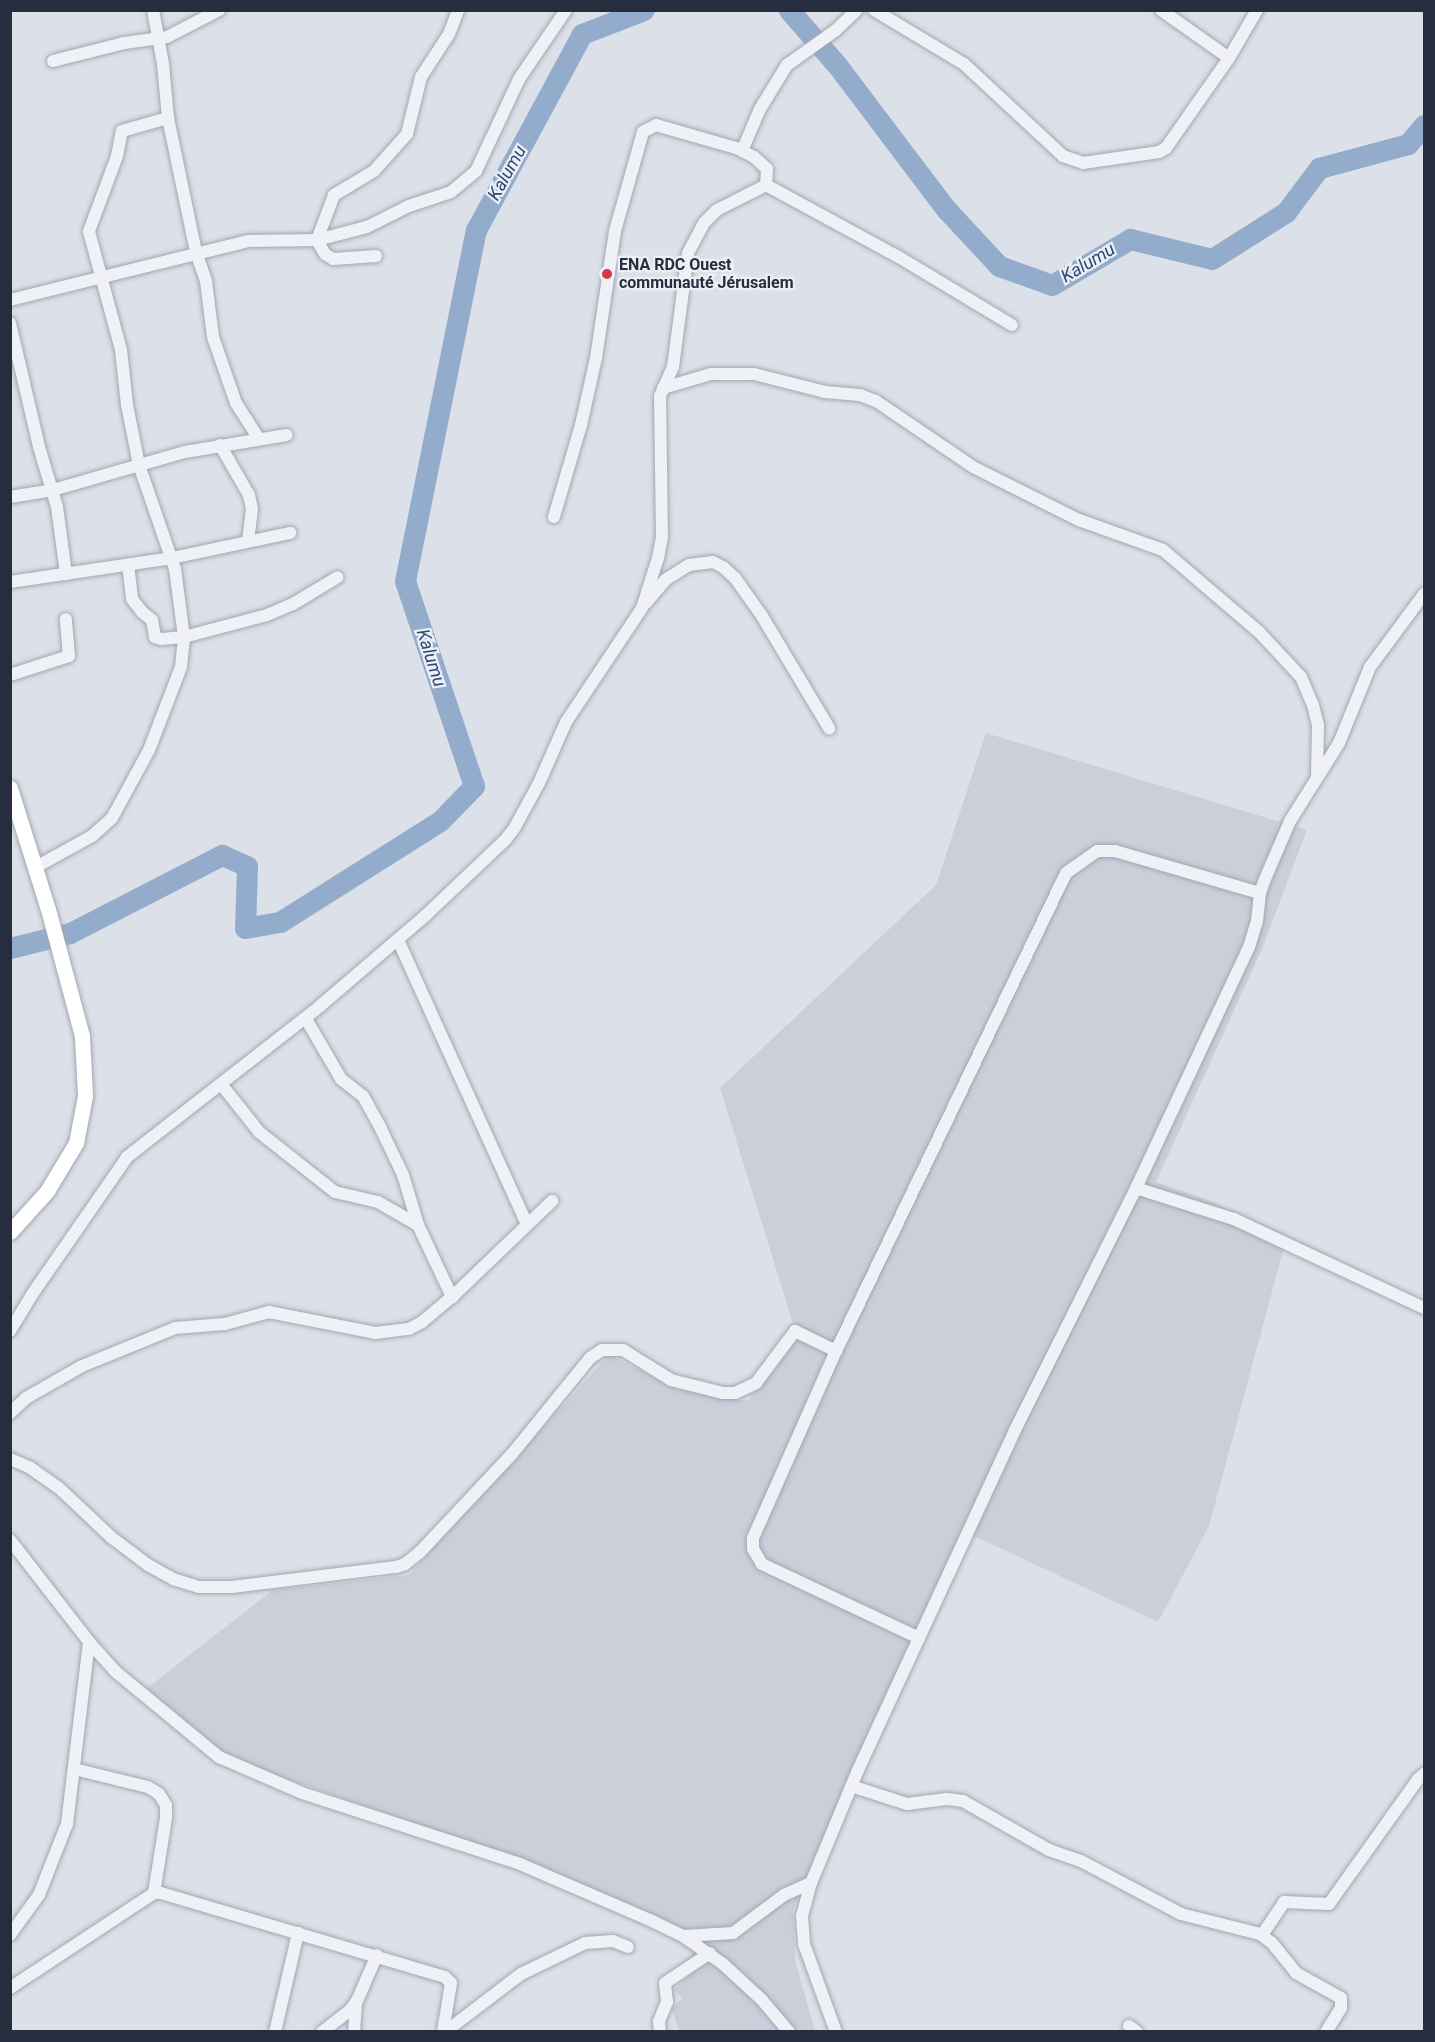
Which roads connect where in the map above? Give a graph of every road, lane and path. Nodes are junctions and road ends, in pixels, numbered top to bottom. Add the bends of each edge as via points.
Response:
1 (153, 10) edge
2 (219, 10) edge
3 (458, 10) edge
4 (566, 10) edge
5 (857, 10) edge
6 (874, 10) edge
7 (1161, 10) edge
8 (1257, 10) edge
9 (159, 39) junction
10 (1229, 58) junction
11 (53, 61) dead end
12 (168, 118) junction
13 (742, 151) junction
14 (766, 185) junction
15 (317, 240) junction
16 (196, 252) junction
17 (376, 256) dead end
18 (100, 279) junction
19 (10, 300) edge
20 (10, 324) edge
21 (1012, 325) dead end
22 (663, 388) junction
23 (287, 435) dead end
24 (259, 439) junction
25 (220, 445) junction
26 (139, 465) junction
27 (53, 490) junction
28 (10, 497) edge
29 (554, 517) dead end
30 (290, 533) dead end
31 (248, 540) junction
32 (172, 558) junction
33 (128, 565) junction
34 (66, 574) junction
35 (338, 578) dead end
36 (10, 582) edge
37 (1424, 596) edge
38 (642, 608) junction
39 (66, 619) dead end
40 (184, 637) junction
41 (10, 675) edge
42 (829, 728) dead end
43 (1317, 778) junction
44 (10, 788) edge
45 (36, 867) junction
46 (1260, 892) junction
47 (398, 940) junction
48 (306, 1019) junction
49 (221, 1084) junction
50 (1136, 1188) junction
51 (552, 1201) dead end
52 (526, 1224) junction
53 (418, 1225) junction
54 (10, 1232) edge
55 (452, 1297) junction
56 (1425, 1308) edge
57 (10, 1331) edge
58 (836, 1351) junction
59 (10, 1413) edge
60 (10, 1459) edge
61 (10, 1540) edge
62 (919, 1638) junction
63 (89, 1642) junction
64 (74, 1769) junction
65 (1425, 1774) edge
66 (851, 1786) junction
67 (811, 1884) junction
68 (154, 1893) junction
69 (298, 1933) junction
70 (10, 1935) edge
71 (1262, 1935) junction
72 (683, 1936) junction
73 (628, 1947) dead end
74 (710, 1953) junction
75 (377, 1955) junction
76 (10, 1988) edge
77 (357, 2001) junction
78 (275, 2031) edge
79 (322, 2031) edge
80 (354, 2031) edge
81 (444, 2031) edge
82 (660, 2031) edge
83 (789, 2031) edge
84 (836, 2031) edge
85 (1326, 2031) edge

1 - 9 street
2 - 9 street
3 - 15 street via 449,34 421,77 407,134 374,171 334,195
4 - 15 street via 519,79 471,178 451,192 409,206 367,227
5 - 13 street via 780,74
6 - 10 street via 964,64 1063,156 1083,163 1163,150
7 - 10 street
8 - 10 street
9 - 11 street via 124,43
9 - 12 street
12 - 16 street
12 - 18 street via 125,130 120,135 117,156 90,226
13 - 14 street via 767,169
13 - 29 street via 656,125 644,132 615,231 596,358
14 - 21 street via 897,256
14 - 22 street via 717,210 696,237 682,282 673,367
15 - 16 street via 255,240
15 - 17 street via 333,259
16 - 18 street
16 - 24 street via 206,281 213,338 236,403
18 - 19 street
18 - 26 street via 121,350
20 - 27 street
22 - 38 street via 662,538
22 - 43 street via 711,374 754,374 825,392 868,397 973,467 1079,520 1163,550 1259,632 1301,677 1318,725
23 - 24 street
24 - 25 street
25 - 26 street
25 - 31 street via 249,495 252,508
26 - 27 street
26 - 32 street
27 - 28 street
27 - 34 street
30 - 31 street
31 - 32 street
32 - 33 street
32 - 40 street
33 - 34 street
33 - 40 street via 132,599 154,623 155,637
34 - 36 street
35 - 40 street via 267,615
37 - 43 street via 1374,660 1339,743
38 - 42 street via 665,580 689,565 713,562 723,567 762,616
38 - 47 street via 566,722 539,783 506,839
39 - 41 street via 69,656
40 - 45 street via 179,674 150,750 112,819 92,836
43 - 46 street via 1290,820
44 - 45 main road
45 - 54 main road via 82,1036 85,1096 76,1143 47,1191
46 - 50 street via 1249,947
46 - 58 street via 1115,850 1097,850 1066,873
47 - 48 street
47 - 52 street
48 - 49 street
48 - 53 street via 340,1079 363,1096 381,1129 403,1175
49 - 53 street via 259,1132 335,1192 378,1203
49 - 57 street via 127,1156
50 - 56 street via 1234,1219
50 - 62 street via 1015,1430
51 - 52 street
52 - 55 street
53 - 55 street
55 - 59 street via 422,1322 403,1331 375,1333 269,1312 225,1324 175,1329 82,1366 26,1398
58 - 60 street via 795,1331 756,1383 735,1393 723,1393 671,1380 623,1350 602,1350 590,1358 512,1454 445,1526 412,1559 396,1567 232,1587 199,1587 148,1565 111,1537 58,1487
58 - 62 street via 753,1538 753,1549 762,1563
61 - 63 street
62 - 66 street
63 - 64 street
63 - 72 street via 141,1694 219,1757 302,1792 520,1864
64 - 68 street via 148,1787 159,1794 166,1818
64 - 70 street via 64,1834 39,1895
65 - 71 street via 1329,1904 1284,1902
66 - 67 street
66 - 71 street via 907,1804 963,1801 1048,1850 1081,1861 1181,1914
67 - 72 street via 784,1895 733,1933
67 - 84 street via 802,1916 804,1944
68 - 69 street
68 - 76 street
69 - 75 street
69 - 78 street
71 - 85 street via 1296,1973 1341,1998 1341,2008
72 - 74 street
73 - 81 street via 605,1940 585,1943 521,1974
74 - 82 street via 665,1983 667,2002 659,2021
74 - 83 street via 762,2000
75 - 77 street
75 - 81 street via 449,1979
77 - 79 street
77 - 80 street

